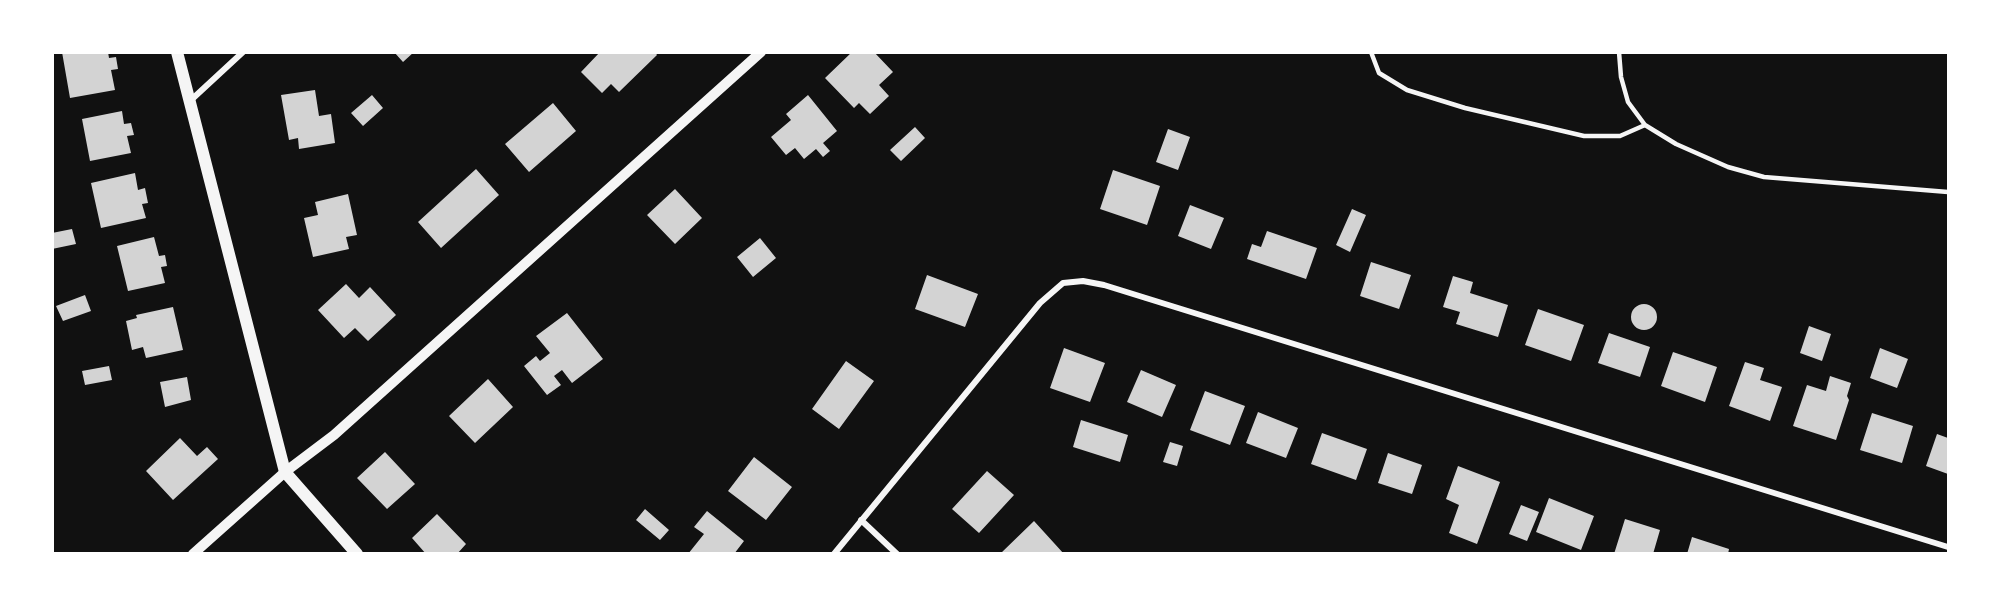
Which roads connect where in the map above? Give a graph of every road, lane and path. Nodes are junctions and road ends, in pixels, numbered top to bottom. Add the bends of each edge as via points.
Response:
1 (177, 52) edge
2 (243, 52) edge
3 (761, 52) edge
4 (1371, 52) edge
5 (1619, 52) edge
6 (189, 101) junction
7 (1645, 125) junction
8 (1948, 192) edge
9 (285, 472) junction
10 (861, 520) junction
11 (1948, 547) edge
12 (193, 554) edge
13 (357, 554) edge
14 (834, 554) edge
15 (897, 554) edge

1 - 6 main road
2 - 6 street
3 - 9 street via 333,435
4 - 7 lane via 1378,73 1407,90 1465,108 1584,136 1620,136
5 - 7 lane via 1620,77 1628,102
6 - 9 main road
7 - 8 lane via 1728,167 1764,177
9 - 12 street
9 - 13 main road
10 - 11 street via 1040,303 1063,283 1083,281
10 - 14 street
10 - 15 street

